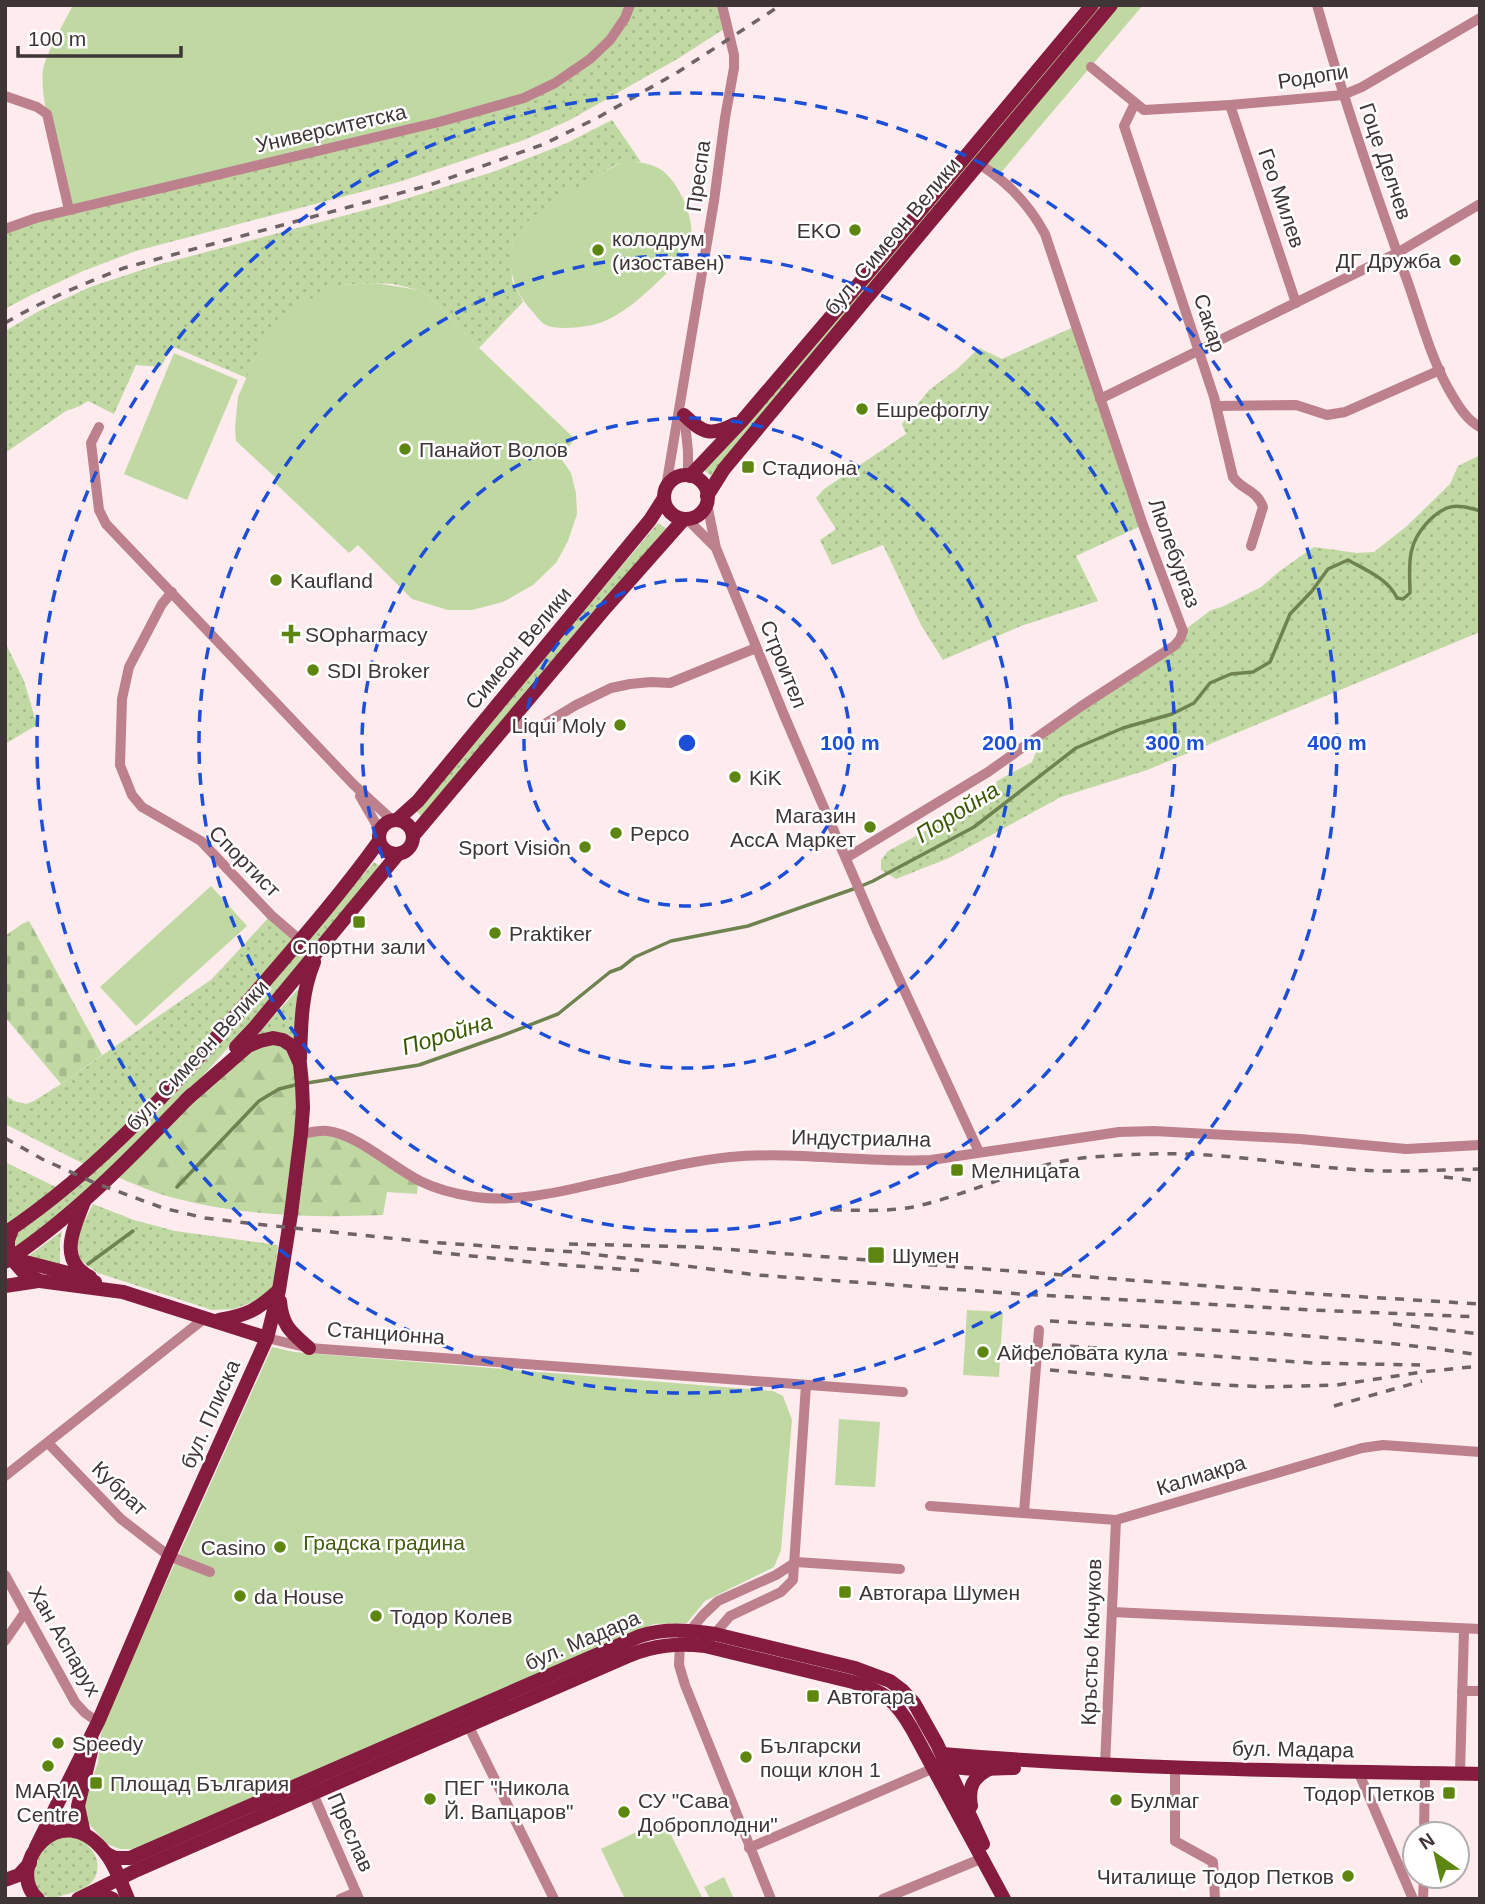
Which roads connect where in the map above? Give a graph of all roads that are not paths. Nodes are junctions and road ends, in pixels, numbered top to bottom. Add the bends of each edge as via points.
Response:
1 (632, 5) edge
2 (720, 5) edge
3 (1092, 5) edge
4 (1111, 5) edge
5 (1317, 5) edge
6 (1480, 19) edge
7 (1091, 67) dead end
8 (1343, 95) junction
9 (5, 96) edge
10 (1135, 103) junction
11 (1230, 105) junction
12 (979, 164) junction
13 (1480, 204) edge
14 (69, 210) junction
15 (5, 229) edge
16 (1397, 253) junction
17 (1296, 303) junction
18 (1199, 350) junction
19 (1440, 370) junction
20 (682, 394) junction
21 (1100, 398) junction
22 (1216, 406) junction
23 (684, 415) junction
24 (742, 421) junction
25 (99, 427) dead end
26 (1480, 427) edge
27 (689, 476) junction
28 (665, 493) junction
29 (707, 500) junction
30 (686, 519) junction
31 (1251, 546) dead end
32 (716, 548) junction
33 (172, 592) junction
34 (756, 648) junction
35 (511, 720) junction
36 (354, 785) junction
37 (395, 820) junction
38 (380, 836) junction
39 (413, 836) junction
40 (398, 854) junction
41 (846, 858) junction
42 (300, 940) junction
43 (320, 950) junction
44 (300, 1064) junction
45 (186, 1100) junction
46 (301, 1134) junction
47 (1480, 1145) edge
48 (979, 1152) junction
49 (84, 1202) junction
50 (8, 1231) edge
51 (7, 1260) edge
52 (40, 1281) junction
53 (5, 1286) edge
54 (279, 1290) junction
55 (123, 1292) junction
56 (210, 1320) junction
57 (1039, 1330) dead end
58 (267, 1338) junction
59 (309, 1348) junction
60 (806, 1385) junction
61 (903, 1392) dead end
62 (48, 1443) junction
63 (1480, 1452) edge
64 (5, 1476) edge
65 (930, 1506) dead end
66 (1024, 1512) junction
67 (1116, 1520) junction
68 (169, 1556) junction
69 (796, 1562) junction
70 (900, 1569) dead end
71 (210, 1572) dead end
72 (5, 1575) edge
73 (24, 1612) junction
74 (1112, 1612) junction
75 (1464, 1629) junction
76 (1480, 1629) edge
77 (691, 1630) junction
78 (715, 1634) junction
79 (5, 1641) edge
80 (680, 1643) junction
81 (705, 1646) junction
82 (1462, 1691) junction
83 (1480, 1691) edge
84 (97, 1721) junction
85 (468, 1726) junction
86 (937, 1761) junction
87 (1105, 1765) junction
88 (990, 1768) junction
89 (1175, 1768) junction
90 (1358, 1771) junction
91 (1425, 1773) junction
92 (1460, 1773) junction
93 (1480, 1774) edge
94 (310, 1787) junction
95 (1424, 1820) edge
96 (974, 1821) junction
97 (84, 1834) junction
98 (36, 1847) junction
99 (749, 1848) junction
100 (102, 1850) junction
101 (983, 1858) junction
102 (30, 1863) junction
103 (119, 1878) junction
104 (5, 1880) edge
105 (94, 1890) junction
106 (358, 1895) edge
107 (34, 1897) edge
108 (79, 1899) edge
109 (113, 1899) edge
110 (128, 1899) edge
111 (340, 1899) edge
112 (554, 1899) edge
113 (771, 1899) edge
114 (883, 1899) edge
115 (1005, 1899) edge
116 (1215, 1899) edge
117 (1413, 1899) edge

1 - 14 street, Университетска via 610,40 590,59 524,99
2 - 20 street, Преспа via 734,68
3 - 24 main road, бул. Симеон Велики
4 - 12 main road, бул. Симеон Велики
5 - 8 street, Гоце Делчев
6 - 8 street, Родопи
7 - 10 street
8 - 11 street, Родопи
8 - 16 street, Гоце Делчев
9 - 14 street via 47,114
10 - 11 street, Родопи via 1144,110
10 - 18 street, Сакар via 1124,126
11 - 17 street, Гео Милев
12 - 21 street, Люлебургаз via 1020,197 1045,234
12 - 29 main road, бул. Симеон Велики via 724,469
13 - 16 street
14 - 15 street, Университетска
16 - 17 street
16 - 19 street, Гоце Делчев
17 - 18 street
18 - 21 street
18 - 22 street, Сакар
19 - 22 street via 1345,412 1327,415 1296,405
19 - 26 street, Гоце Делчев via 1451,394
20 - 23 street
20 - 28 street
21 - 41 street, Люлебургаз via 1183,631 1180,639 988,772
22 - 31 street, Сакар via 1233,477 1259,497 1264,507
23 - 24 main road via 699,429 711,432
23 - 27 street
24 - 27 main road
25 - 33 street via 91,443 99,510 106,524
27 - 28 main road via 675,478
27 - 29 main road via 702,483
28 - 30 main road via 670,513
28 - 37 main road, Симеон Велики via 650,520 510,690 418,801
29 - 30 main road via 699,514
29 - 32 street
30 - 32 street
30 - 35 main road
32 - 34 street, Строител
33 - 36 street
33 - 42 street, Спортист via 129,667 121,699 120,765 142,807 201,841
34 - 35 street via 670,683 611,688 538,728
34 - 41 street, Строител
35 - 39 main road
36 - 37 street
36 - 38 street
37 - 38 main road via 387,822
37 - 39 main road via 410,827
38 - 40 main road via 381,846
38 - 42 main road, бул. Симеон Велики
39 - 40 main road via 411,845
40 - 43 main road, бул. Симеон Велики
41 - 48 street, Строител
42 - 50 main road, бул. Симеон Велики via 141,1118 90,1166
43 - 44 main road via 305,991
43 - 45 main road, бул. Симеон Велики
44 - 45 main road via 292,1045 273,1038 260,1041 248,1046
44 - 46 main road, бул. Плиска
45 - 49 main road, бул. Симеон Велики
46 - 48 street, Индустриална via 327,1131 351,1138 418,1180 445,1192 480,1198 551,1194 732,1157 906,1161
46 - 54 main road, бул. Плиска
47 - 48 street, Индустриална via 1406,1149 1154,1131
49 - 51 main road, бул. Симеон Велики
49 - 55 main road via 69,1245 71,1255 85,1274
50 - 51 main road
51 - 52 main road
51 - 55 main road via 72,1274
52 - 53 main road
52 - 55 main road, Станционна
54 - 56 main road via 251,1312
54 - 58 main road, бул. Плиска
54 - 59 main road via 281,1315 289,1331
55 - 56 main road, Станционна
56 - 58 main road, Станционна
56 - 62 street
57 - 66 street
58 - 59 street, Станционна
58 - 68 main road, бул. Плиска
59 - 60 street, Станционна
60 - 61 street, Станционна
60 - 69 street
62 - 64 street
62 - 68 street, Кубрат via 121,1519
63 - 67 street, Калиакра via 1382,1445 1362,1448
65 - 66 street, Калиакра
66 - 67 street, Калиакра
67 - 74 street, Кръстьо Кючуков
68 - 71 street, Кубрат
68 - 84 main road, бул. Плиска
69 - 70 street
69 - 77 street via 718,1601
69 - 78 street via 789,1586 730,1616
72 - 73 street, Хан Аспарух
73 - 79 street
73 - 84 street, Хан Аспарух via 75,1702
74 - 75 street
74 - 87 street, Кръстьо Кючуков
75 - 76 street
75 - 82 street
77 - 78 main road, бул. Мадара
77 - 80 street
77 - 94 main road, бул. Мадара via 640,1636
78 - 81 street
78 - 86 main road, бул. Мадара via 890,1681 914,1703
80 - 81 main road, бул. Мадара
80 - 85 main road, бул. Мадара via 643,1649
80 - 99 street via 679,1665 685,1685
81 - 86 main road, бул. Мадара via 872,1688 902,1711
82 - 83 street
82 - 92 street
84 - 97 main road, бул. Плиска via 78,1806
84 - 98 main road, бул. Плиска
85 - 94 main road, бул. Мадара
85 - 112 street
86 - 87 main road, бул. Мадара
86 - 88 main road, бул. Мадара
86 - 96 main road
86 - 99 street
86 - 101 main road
87 - 88 main road, бул. Мадара
87 - 89 main road, бул. Мадара
88 - 96 main road via 970,1789
89 - 90 main road, бул. Мадара
89 - 116 street via 1175,1841 1213,1862
90 - 91 main road, бул. Мадара
90 - 117 street
91 - 92 main road, бул. Мадара
91 - 95 street
92 - 93 main road, бул. Мадара
94 - 100 main road, бул. Мадара via 130,1858 115,1858
94 - 103 main road, бул. Мадара
94 - 106 street, Преслав
96 - 115 main road
97 - 98 main road via 58,1832
97 - 100 main road
98 - 102 main road, бул. Плиска
99 - 113 street
100 - 103 main road
100 - 105 main road via 104,1873
101 - 114 street
101 - 115 main road
102 - 104 main road via 19,1875
102 - 107 main road via 28,1878
103 - 105 main road, бул. Мадара
103 - 110 main road
105 - 108 main road, бул. Мадара
106 - 111 street
108 - 109 main road via 98,1895

